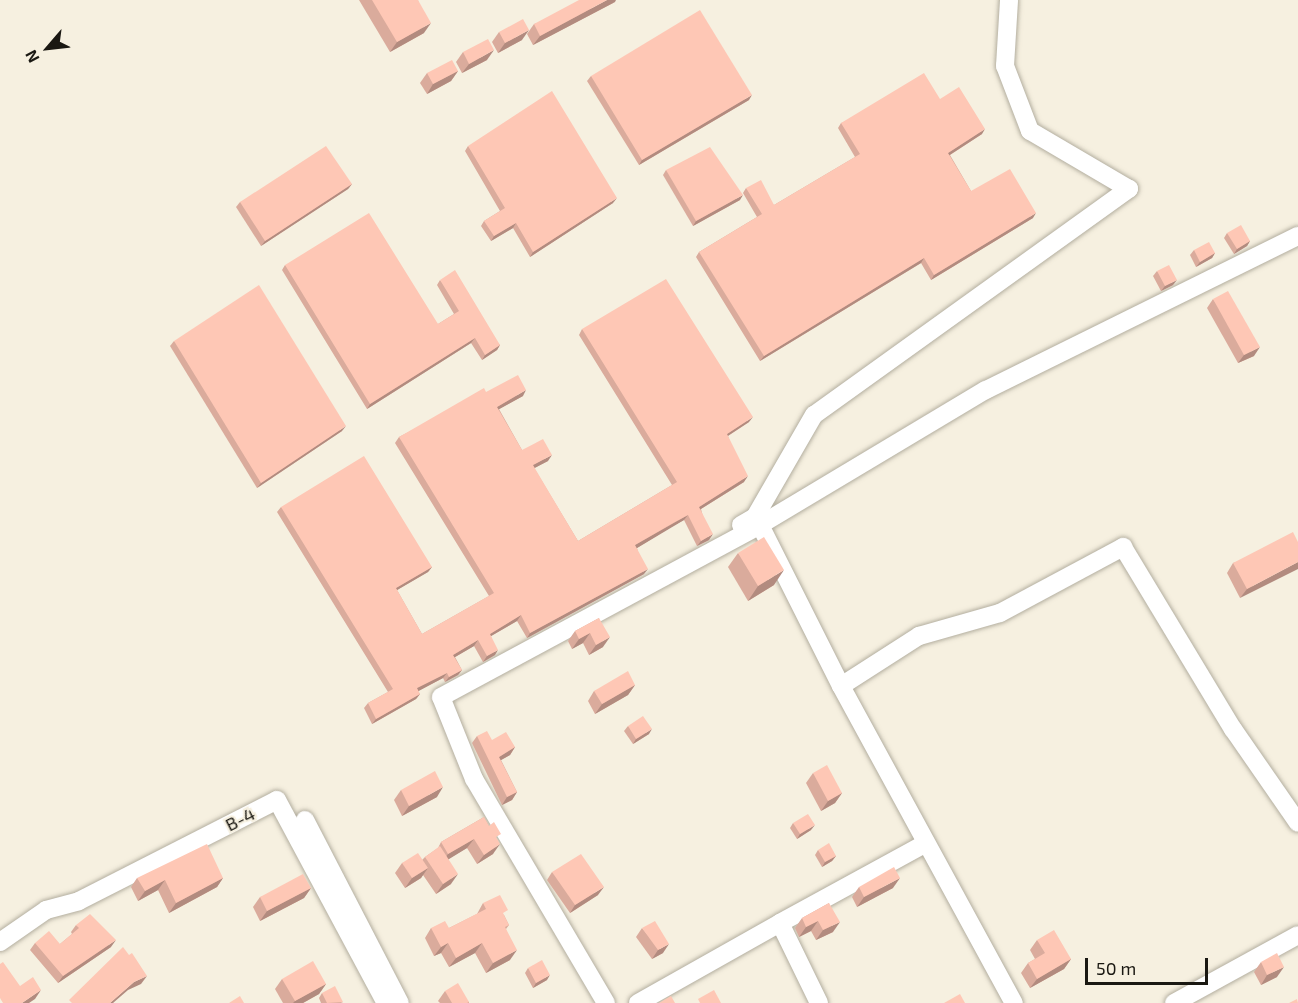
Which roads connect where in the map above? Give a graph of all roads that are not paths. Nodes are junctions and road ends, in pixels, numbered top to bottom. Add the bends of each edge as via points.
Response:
1 (1009, 0) edge
2 (1298, 236) edge
3 (760, 525) junction
4 (623, 596) junction
5 (841, 686) junction
6 (305, 820) dead end
7 (1298, 823) edge
8 (926, 843) junction
9 (780, 923) junction
10 (1298, 935) edge
11 (0, 942) edge
12 (386, 1003) edge
13 (400, 1003) edge
14 (606, 1003) edge
15 (638, 1003) edge
16 (819, 1003) edge
17 (1014, 1003) edge
18 (1174, 1003) edge

1 - 4 street via 1005,66 1030,132 1129,189 814,415 755,517
2 - 3 street via 986,390
3 - 4 street
3 - 5 street
4 - 14 street via 441,697 474,779
5 - 7 street via 919,636 1000,613 1123,548 1233,729
5 - 8 street
6 - 13 street
8 - 9 street
8 - 17 street
9 - 15 street
9 - 16 street
10 - 18 street
11 - 12 street, B-4 via 46,910 79,901 277,800

